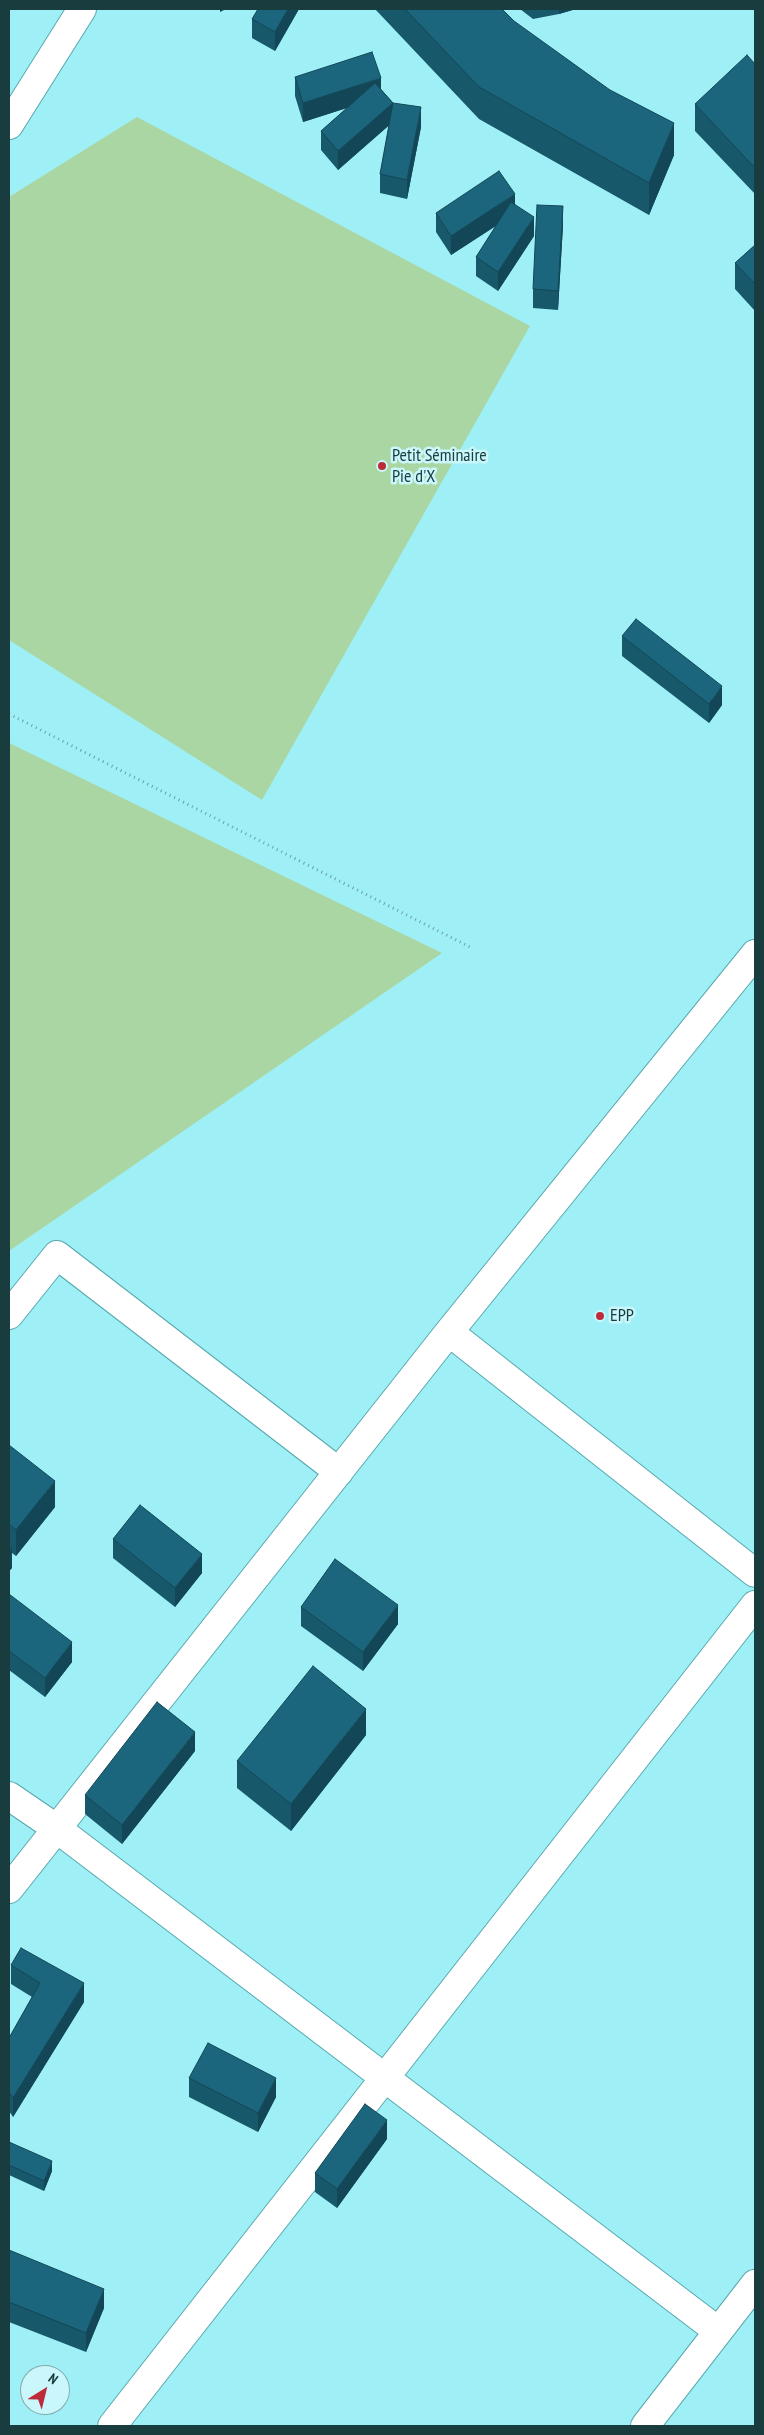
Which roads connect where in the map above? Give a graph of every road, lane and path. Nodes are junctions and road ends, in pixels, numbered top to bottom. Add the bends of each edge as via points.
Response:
1 (82, 9) edge
2 (9, 125) edge
3 (9, 714) edge
4 (472, 948) dead end
5 (755, 954) edge
6 (9, 1315) edge
7 (449, 1332) junction
8 (338, 1472) junction
9 (755, 1573) edge
10 (755, 1605) edge
11 (9, 1796) edge
12 (56, 1828) junction
13 (9, 1889) edge
14 (385, 2078) junction
15 (755, 2284) edge
16 (718, 2331) junction
17 (112, 2426) edge
18 (645, 2426) edge

1 - 2 street
3 - 4 path
5 - 7 street
6 - 8 street via 57,1255
7 - 8 street
7 - 9 street
8 - 12 street
10 - 14 street
11 - 12 street
12 - 13 street
12 - 14 street
14 - 16 street
14 - 17 street
15 - 16 street
16 - 18 street

